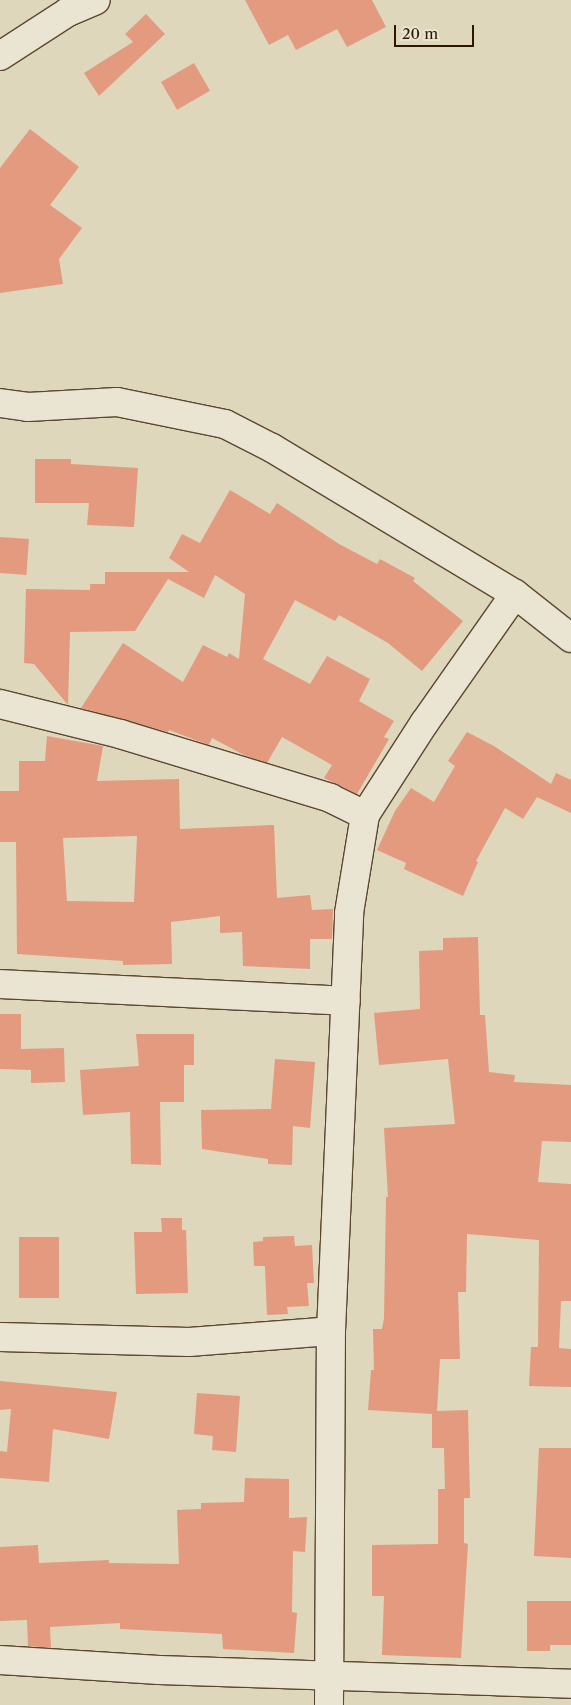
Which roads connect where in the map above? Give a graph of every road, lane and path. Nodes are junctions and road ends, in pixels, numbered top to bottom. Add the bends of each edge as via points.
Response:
1 (96, 0) edge
2 (0, 56) edge
3 (0, 403) edge
4 (515, 594) junction
5 (571, 638) edge
6 (0, 704) edge
7 (365, 815) junction
8 (0, 984) edge
9 (346, 1001) junction
10 (331, 1331) junction
11 (0, 1337) edge
12 (0, 1660) edge
13 (329, 1676) junction
14 (571, 1684) edge
15 (329, 1705) edge

1 - 2 street via 68,12
3 - 4 street via 28,407 117,402 225,424 272,448
4 - 5 street
4 - 7 street via 425,722
6 - 7 street via 120,734 330,798
7 - 9 street via 349,913
8 - 9 street
9 - 10 street
10 - 11 street via 189,1342
10 - 13 street
12 - 13 street via 82,1667
13 - 14 street
13 - 15 street

